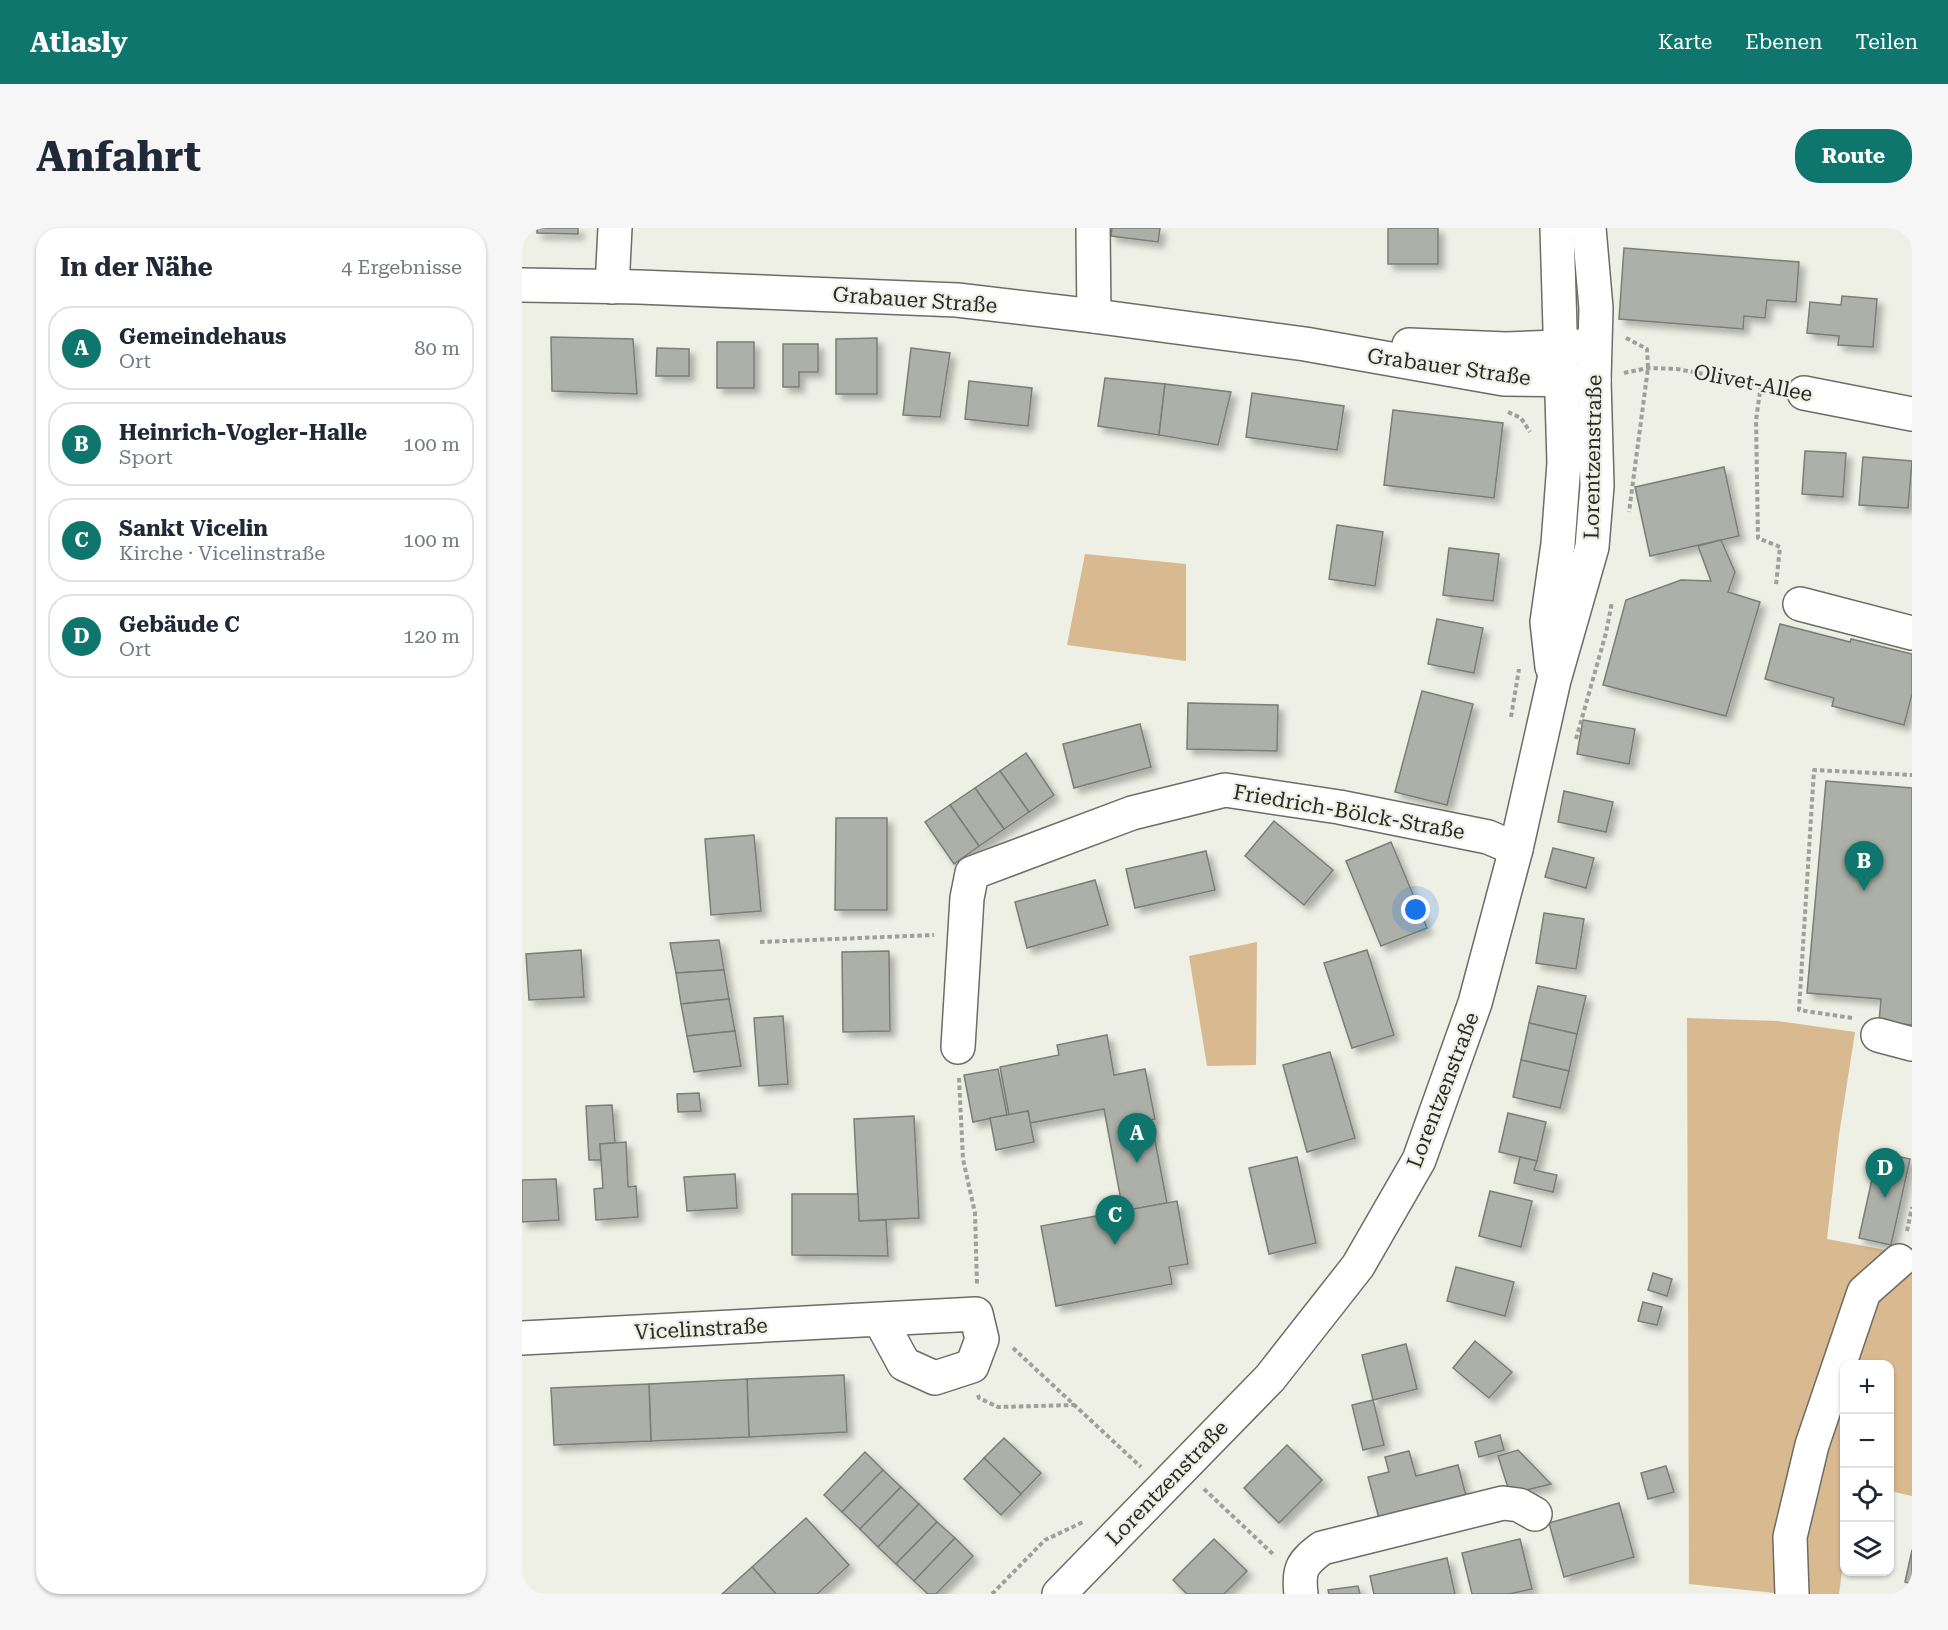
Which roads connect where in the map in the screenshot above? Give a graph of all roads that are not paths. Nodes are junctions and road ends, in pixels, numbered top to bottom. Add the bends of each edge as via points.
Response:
1 (615, 228) edge
2 (1094, 228) edge
3 (1557, 228) edge
4 (1589, 228) edge
5 (522, 285) edge
6 (612, 287) junction
7 (1094, 315) junction
8 (1305, 344) junction
9 (1595, 345) junction
10 (1561, 346) junction
11 (1562, 380) junction
12 (1594, 380) junction
13 (1804, 393) road end
14 (1912, 414) edge
15 (1800, 604) road end
16 (1912, 633) edge
17 (1554, 680) junction
18 (1516, 849) junction
19 (1878, 1035) road end
20 (1912, 1044) edge
21 (958, 1047) road end
22 (1899, 1261) dead end
23 (880, 1320) junction
24 (522, 1338) edge
25 (1535, 1514) dead end
26 (1300, 1586) edge
27 (1059, 1594) edge
28 (1792, 1594) edge

1 - 6 main road
2 - 7 main road
3 - 10 main road, Lorentzenstraße
4 - 9 main road, Lorentzenstraße
5 - 6 main road, Grabauer Straße
6 - 7 main road, Grabauer Straße via 957,300
7 - 8 main road, Grabauer Straße
8 - 10 main road, Grabauer Straße via 1506,349
8 - 11 main road, Grabauer Straße via 1504,379
9 - 10 main road, Grabauer Straße
9 - 12 main road, Lorentzenstraße
10 - 11 main road, Lorentzenstraße
11 - 12 main road, Grabauer Straße
11 - 17 main road, Lorentzenstraße via 1564,463 1558,544 1546,622
12 - 17 main road, Lorentzenstraße via 1597,486 1592,547
13 - 14 main road, Olivet-Allee
15 - 16 main road
17 - 18 main road, Lorentzenstraße
18 - 21 main road, Friedrich-Bölck-Straße via 1488,837 1339,807 1225,790 1132,813 972,873
18 - 27 main road, Lorentzenstraße via 1475,1003 1419,1160 1358,1266 1270,1378
19 - 20 main road
22 - 28 main road via 1864,1292 1812,1444 1790,1537
23 - 23 main road, Vicelinstraße via 976,1314 982,1339 972,1366 935,1378 904,1364
23 - 24 main road, Vicelinstraße
25 - 26 main road via 1520,1505 1503,1503 1322,1548 1302,1566

